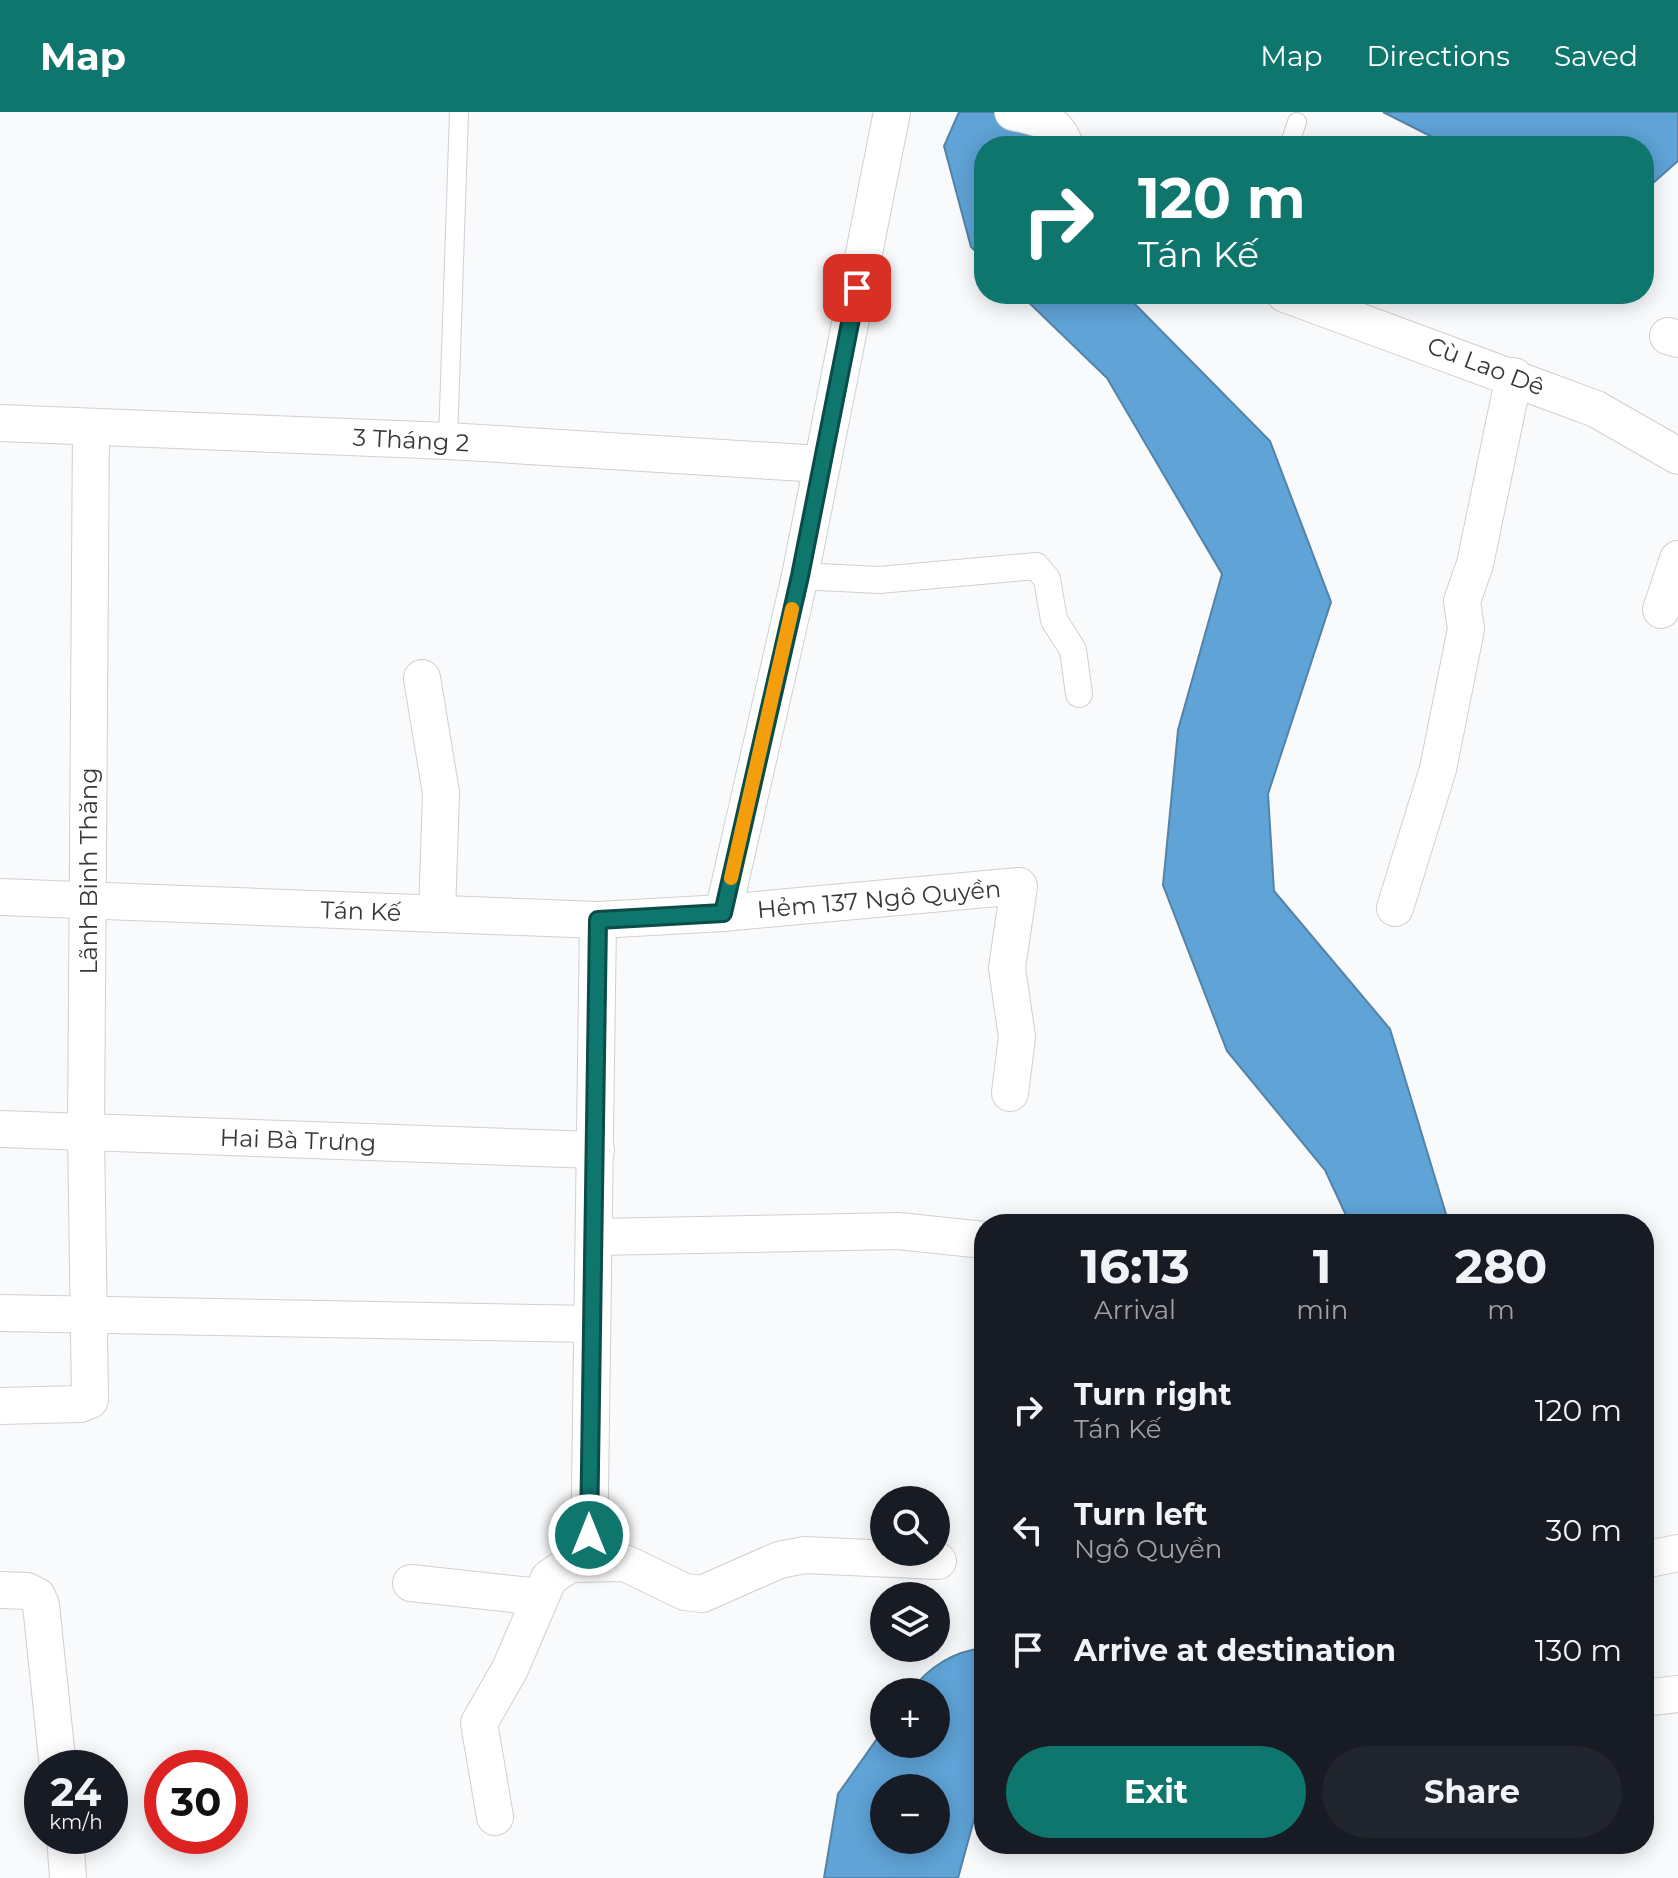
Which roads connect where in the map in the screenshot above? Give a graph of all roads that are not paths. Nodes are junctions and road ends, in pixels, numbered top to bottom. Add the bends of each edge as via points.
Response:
1 (459, 112) edge
2 (892, 112) edge
3 (1013, 112) edge
4 (1297, 122) dead end
5 (1057, 133) edge
6 (1292, 136) edge
7 (1313, 304) edge
8 (1514, 376) junction
9 (0, 423) edge
10 (91, 427) junction
11 (448, 441) junction
12 (1678, 456) edge
13 (821, 464) junction
14 (1678, 559) edge
15 (800, 576) junction
16 (1661, 610) dead end
17 (422, 678) dead end
18 (1079, 694) dead end
19 (0, 897) edge
20 (88, 901) junction
21 (1395, 908) dead end
22 (723, 913) junction
23 (437, 914) junction
24 (598, 920) junction
25 (1010, 1093) dead end
26 (0, 1129) edge
27 (86, 1133) junction
28 (596, 1150) junction
29 (595, 1237) junction
30 (974, 1239) edge
31 (0, 1313) edge
32 (90, 1314) junction
33 (592, 1324) junction
34 (0, 1406) edge
35 (1678, 1553) edge
36 (870, 1558) edge
37 (1654, 1558) edge
38 (589, 1561) junction
39 (411, 1583) dead end
40 (0, 1590) edge
41 (540, 1597) junction
42 (1678, 1694) edge
43 (1654, 1697) edge
44 (56, 1750) edge
45 (495, 1817) dead end
46 (66, 1854) edge
47 (68, 1878) edge

1 - 11 lane
2 - 13 street
3 - 5 street
4 - 6 lane
7 - 8 street, Cù Lao Dê
8 - 12 street, Cù Lao Dê via 1596,409
8 - 21 street via 1475,564 1462,601 1466,629 1438,769
9 - 10 street, 3 Tháng 2
10 - 11 street, 3 Tháng 2
10 - 20 street, Lãnh Binh Thăng
11 - 13 street, 3 Tháng 2
13 - 15 street
14 - 16 street
15 - 18 street via 879,580 1036,566 1047,579 1054,620 1073,650
15 - 22 street
17 - 23 street via 441,793
19 - 20 street, Tán Kế
20 - 23 street, Tán Kế
20 - 27 street, Lãnh Binh Thăng
22 - 24 street, Tán Kế
22 - 25 street, Hẻm 137 Ngô Quyền via 1019,886 1007,968 1017,1037
23 - 24 street, Tán Kế
24 - 28 street
26 - 27 street, Hai Bà Trưng
27 - 28 street, Hai Bà Trưng
27 - 32 street, Lãnh Binh Thăng
28 - 29 street
29 - 30 street via 898,1231
29 - 33 street
31 - 32 street
32 - 33 street
32 - 34 street, Lãnh Binh Thăng via 90,1400
33 - 38 street
35 - 37 street
36 - 38 street via 805,1555 779,1560 702,1594 685,1592 625,1563
38 - 41 street via 570,1564 549,1578
39 - 41 street
40 - 44 street via 27,1591 41,1605
41 - 45 street via 510,1669 479,1723
42 - 43 street
46 - 47 street

